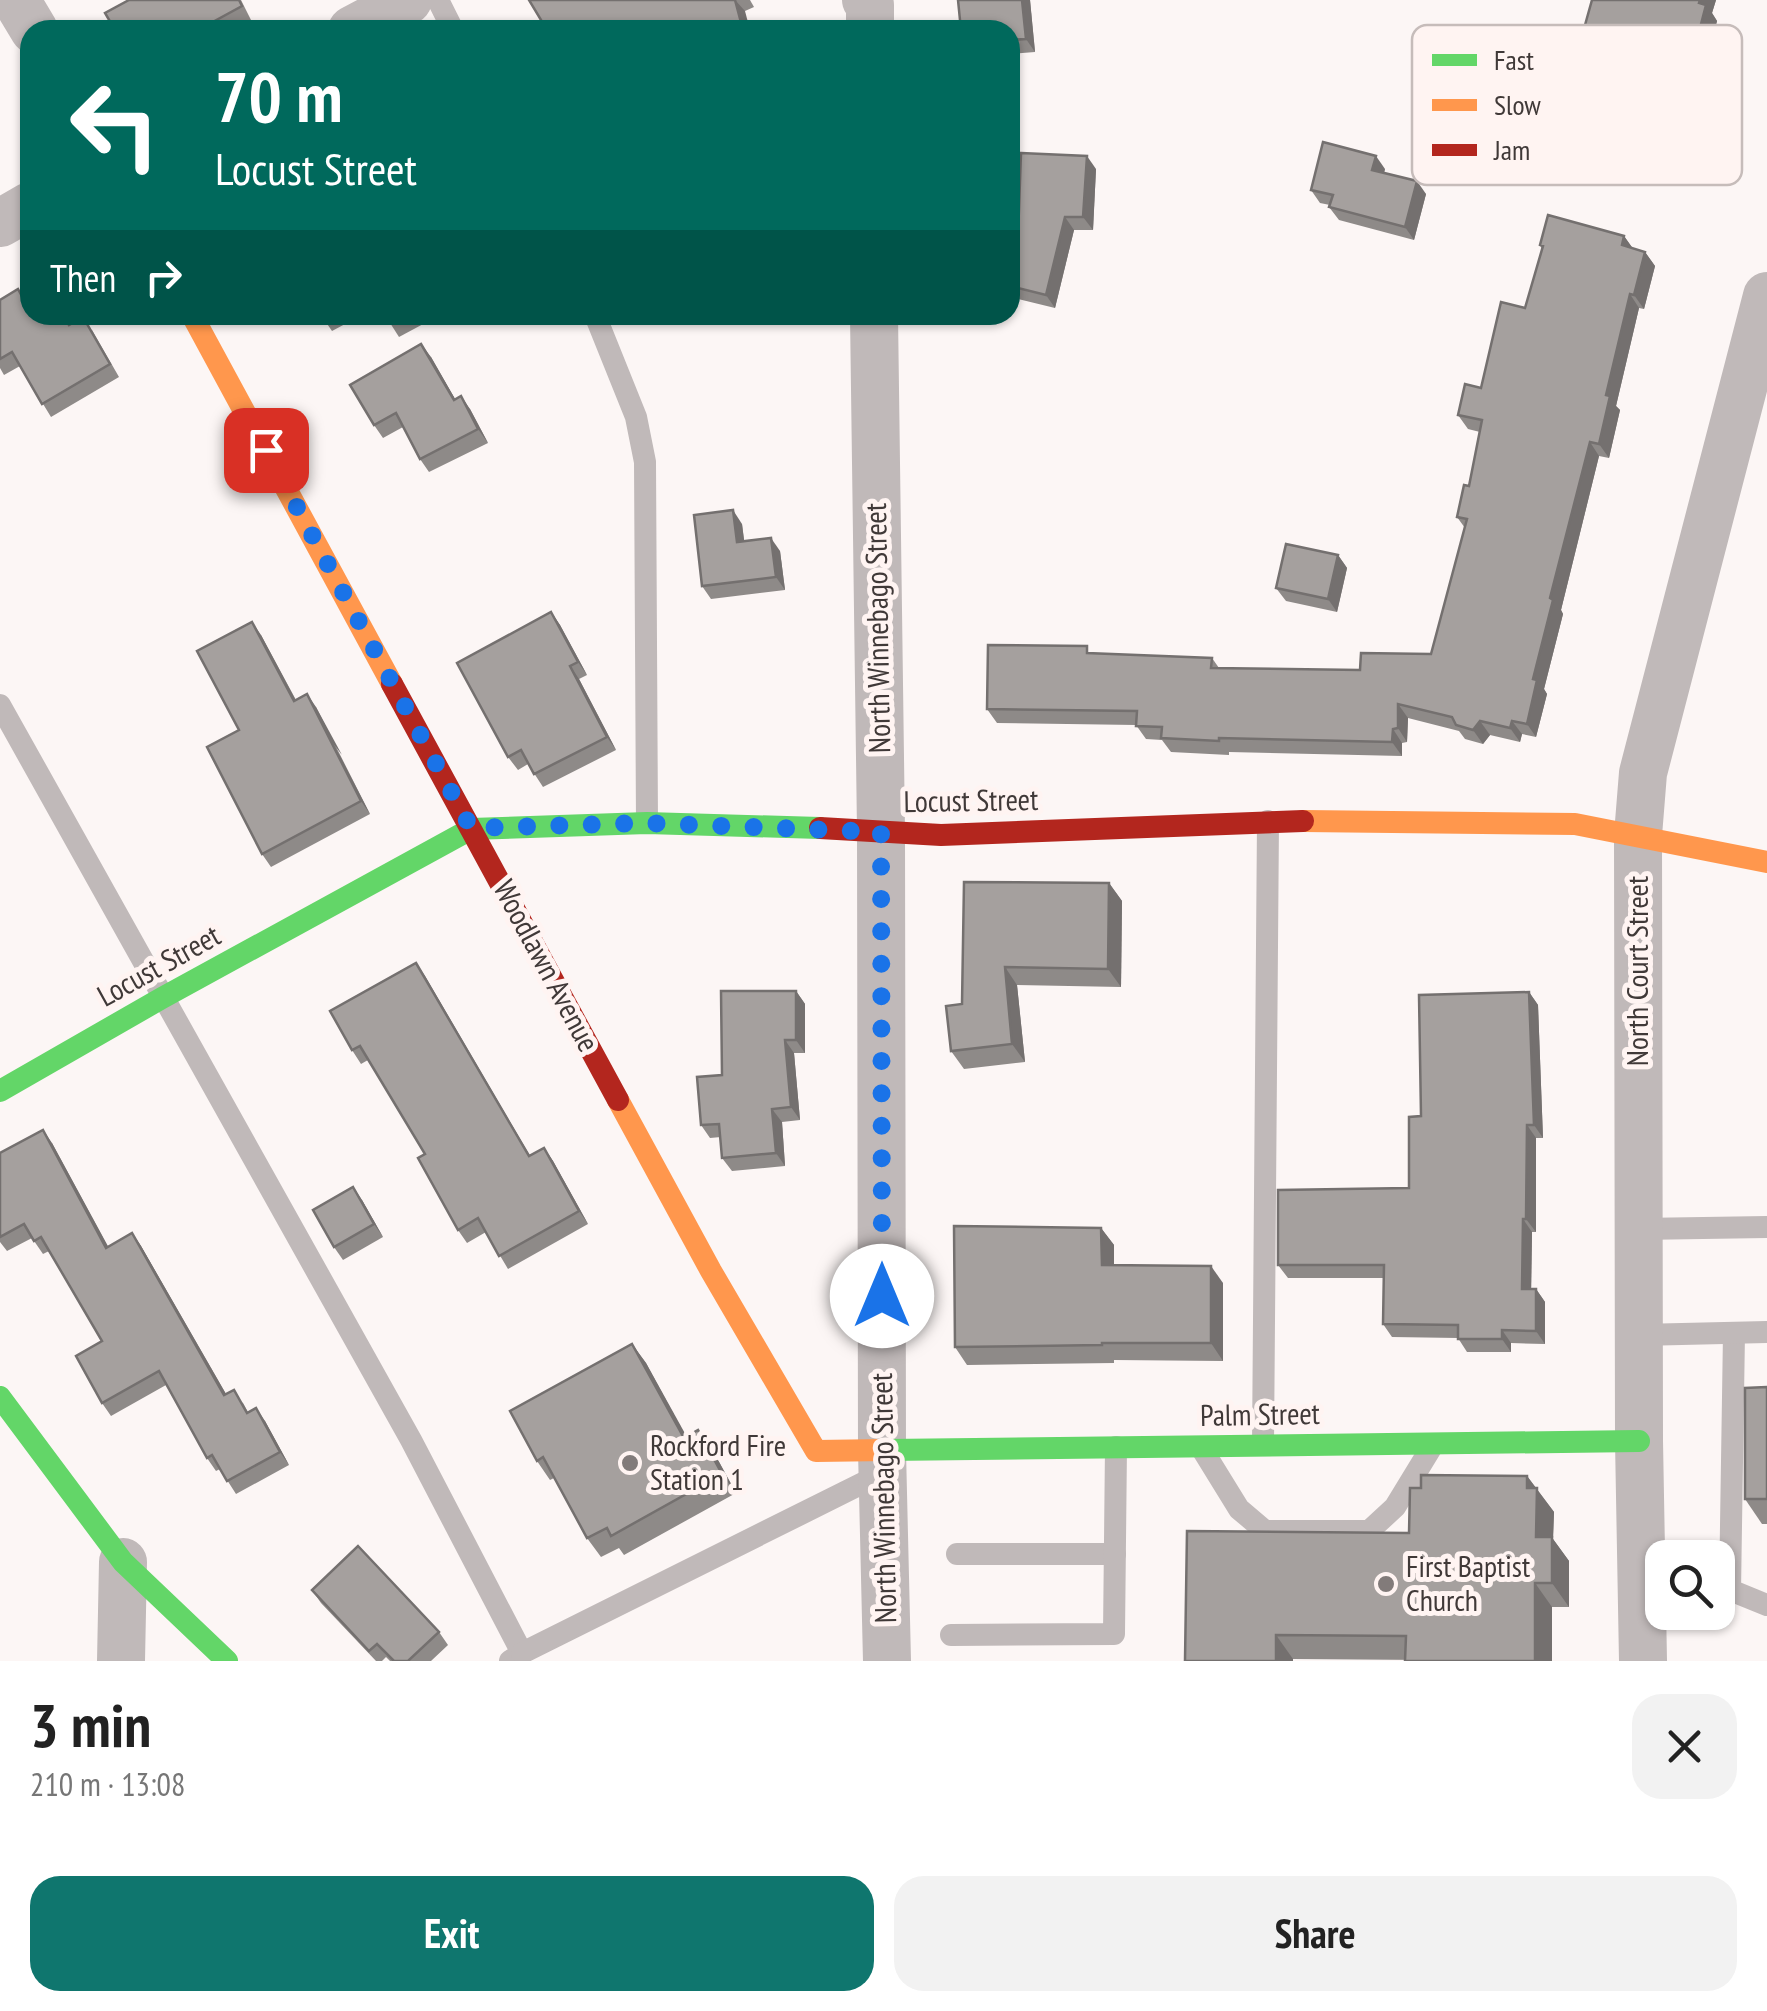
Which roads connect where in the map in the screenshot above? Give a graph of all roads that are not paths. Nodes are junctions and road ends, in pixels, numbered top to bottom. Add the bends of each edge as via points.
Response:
1 (408, 0) edge
2 (371, 20) edge
3 (1767, 296) edge
4 (197, 325) edge
5 (599, 325) edge
6 (874, 325) edge
7 (0, 705) edge
8 (1268, 821) junction
9 (646, 823) junction
10 (471, 828) junction
11 (881, 832) junction
12 (1638, 835) junction
13 (1767, 862) edge
14 (162, 998) junction
15 (0, 1091) edge
16 (1767, 1228) edge
17 (1639, 1229) junction
18 (1767, 1332) edge
19 (1734, 1333) junction
20 (1639, 1335) junction
21 (0, 1397) edge
22 (1639, 1441) junction
23 (1434, 1444) junction
24 (1263, 1445) junction
25 (1200, 1446) junction
26 (1116, 1447) junction
27 (882, 1462) junction
28 (957, 1554) dead end
29 (1114, 1554) junction
30 (122, 1562) junction
31 (1767, 1605) edge
32 (952, 1635) dead end
33 (516, 1657) edge
34 (121, 1661) edge
35 (228, 1661) edge
36 (887, 1661) edge
37 (1643, 1661) edge

1 - 2 street
3 - 12 street, North Court Street via 1644,773
4 - 10 street, Woodlawn Avenue
5 - 9 lane via 636,417 644,462
6 - 11 street, North Winnebago Street
7 - 14 lane
8 - 11 street, Locust Street
8 - 12 street, Locust Street via 1575,824
8 - 24 lane
9 - 10 street, Locust Street
9 - 11 street, Locust Street
10 - 14 street, Locust Street
10 - 27 street, Woodlawn Avenue via 816,1451
11 - 27 street, North Winnebago Street
12 - 13 street, Locust Street
12 - 17 street, North Court Street
14 - 15 street, Locust Street
14 - 33 lane via 411,1440
16 - 17 lane
17 - 20 street, North Court Street
18 - 19 lane
19 - 20 lane
19 - 31 lane via 1730,1590
20 - 22 street, North Court Street
21 - 30 street
22 - 23 street, Palm Street
22 - 37 street, North Court Street
23 - 24 street, Palm Street
23 - 25 lane via 1395,1507 1369,1531 1265,1531 1239,1510
24 - 25 street, Palm Street
25 - 26 street, Palm Street
26 - 27 street, Palm Street
26 - 29 lane
27 - 33 lane
27 - 36 street, North Winnebago Street
28 - 29 lane
29 - 32 lane via 1114,1634
30 - 34 street
30 - 35 street

